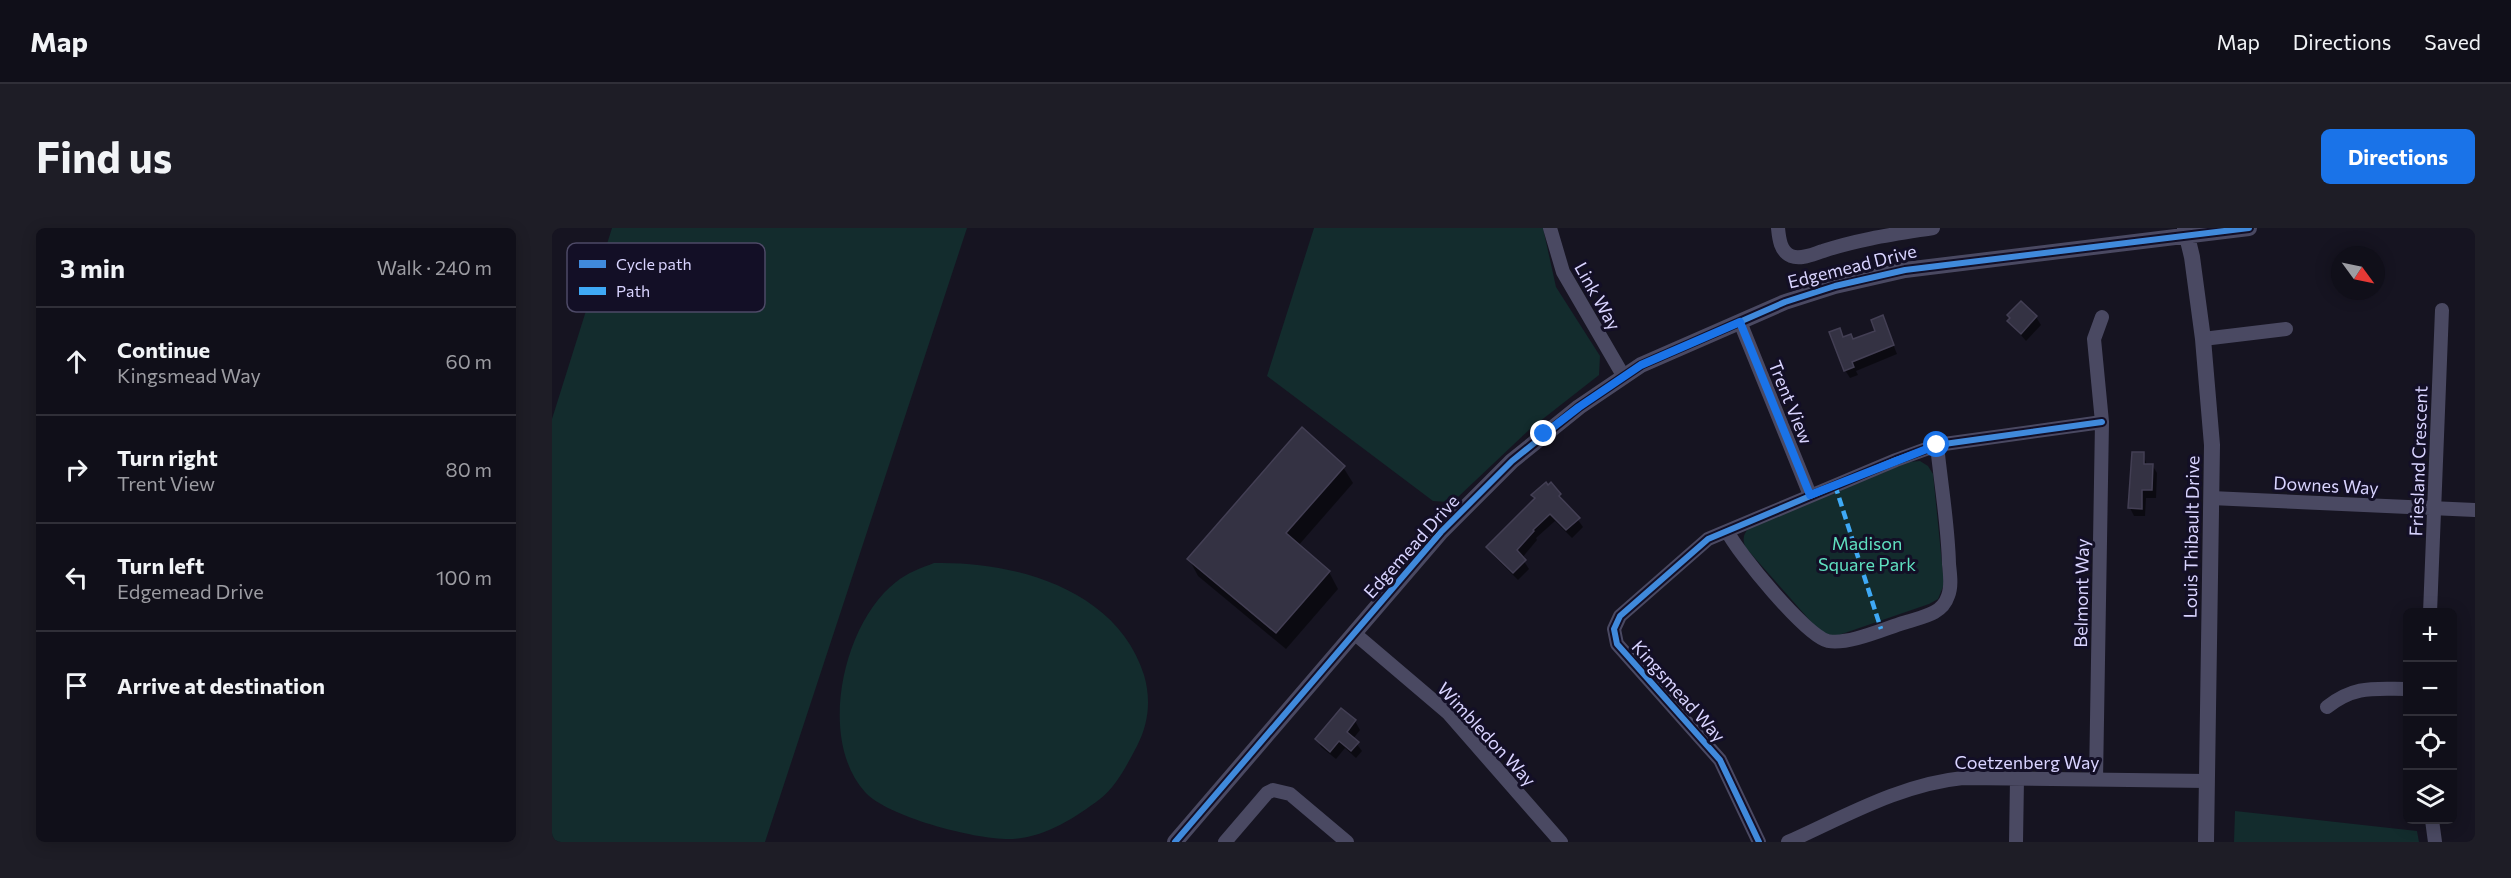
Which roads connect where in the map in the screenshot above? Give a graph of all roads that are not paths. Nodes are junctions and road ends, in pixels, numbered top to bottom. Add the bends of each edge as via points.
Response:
1 (1550, 228) edge
2 (1778, 228) edge
3 (1933, 228) edge
4 (2248, 228) edge
5 (2186, 231) edge
6 (2442, 310) dead end
7 (2102, 317) dead end
8 (1740, 322) junction
9 (2286, 328) dead end
10 (2203, 339) junction
11 (1624, 377) junction
12 (2102, 422) junction
13 (1937, 445) junction
14 (1810, 495) junction
15 (2211, 498) junction
16 (2433, 508) junction
17 (2475, 510) edge
18 (1727, 531) junction
19 (2430, 608) edge
20 (1354, 633) junction
21 (2403, 689) edge
22 (2327, 707) dead end
23 (2017, 779) junction
24 (2096, 780) junction
25 (2207, 781) junction
26 (2433, 824) edge
27 (1175, 842) edge
28 (1226, 842) edge
29 (1347, 842) edge
30 (1561, 842) edge
31 (1759, 842) edge
32 (1788, 842) edge
33 (2016, 842) edge
34 (2206, 842) edge
35 (2435, 842) edge

1 - 11 street, Link Way via 1563,272
2 - 3 street via 1783,249 1791,256 1804,257 1846,243
4 - 5 street, Edgemead Drive
5 - 8 street, Edgemead Drive via 2075,251 1905,270 1835,286
5 - 10 street, Louis Thibault Drive
6 - 16 street, Friesland Crescent
7 - 12 street, Belmont Way via 2094,339
8 - 11 street, Edgemead Drive via 1641,365
8 - 14 street, Trent View
9 - 10 street
10 - 15 street, Louis Thibault Drive via 2212,445
11 - 20 street, Edgemead Drive via 1512,461 1441,532
12 - 13 street, Kingsmead Way
12 - 24 street, Belmont Way
13 - 14 street, Kingsmead Way
13 - 18 street via 1949,542 1950,592 1945,604 1928,615 1842,642 1827,641 1802,622
14 - 18 street, Kingsmead Way
15 - 16 street, Downes Way
15 - 25 street, Louis Thibault Drive
16 - 17 street, Downes Way
16 - 19 street, Friesland Crescent
18 - 31 street, Kingsmead Way via 1708,539 1620,615 1614,636 1720,760
20 - 27 street, Edgemead Drive
20 - 30 street, Wimbledon Way via 1448,713
21 - 22 street via 2363,688 2345,694
23 - 24 street, Coetzenberg Way
23 - 32 street, Coetzenberg Way via 1935,781 1905,790
23 - 33 street
24 - 25 street, Coetzenberg Way
25 - 34 street, Louis Thibault Drive
26 - 35 street
28 - 29 street via 1274,790 1290,794

